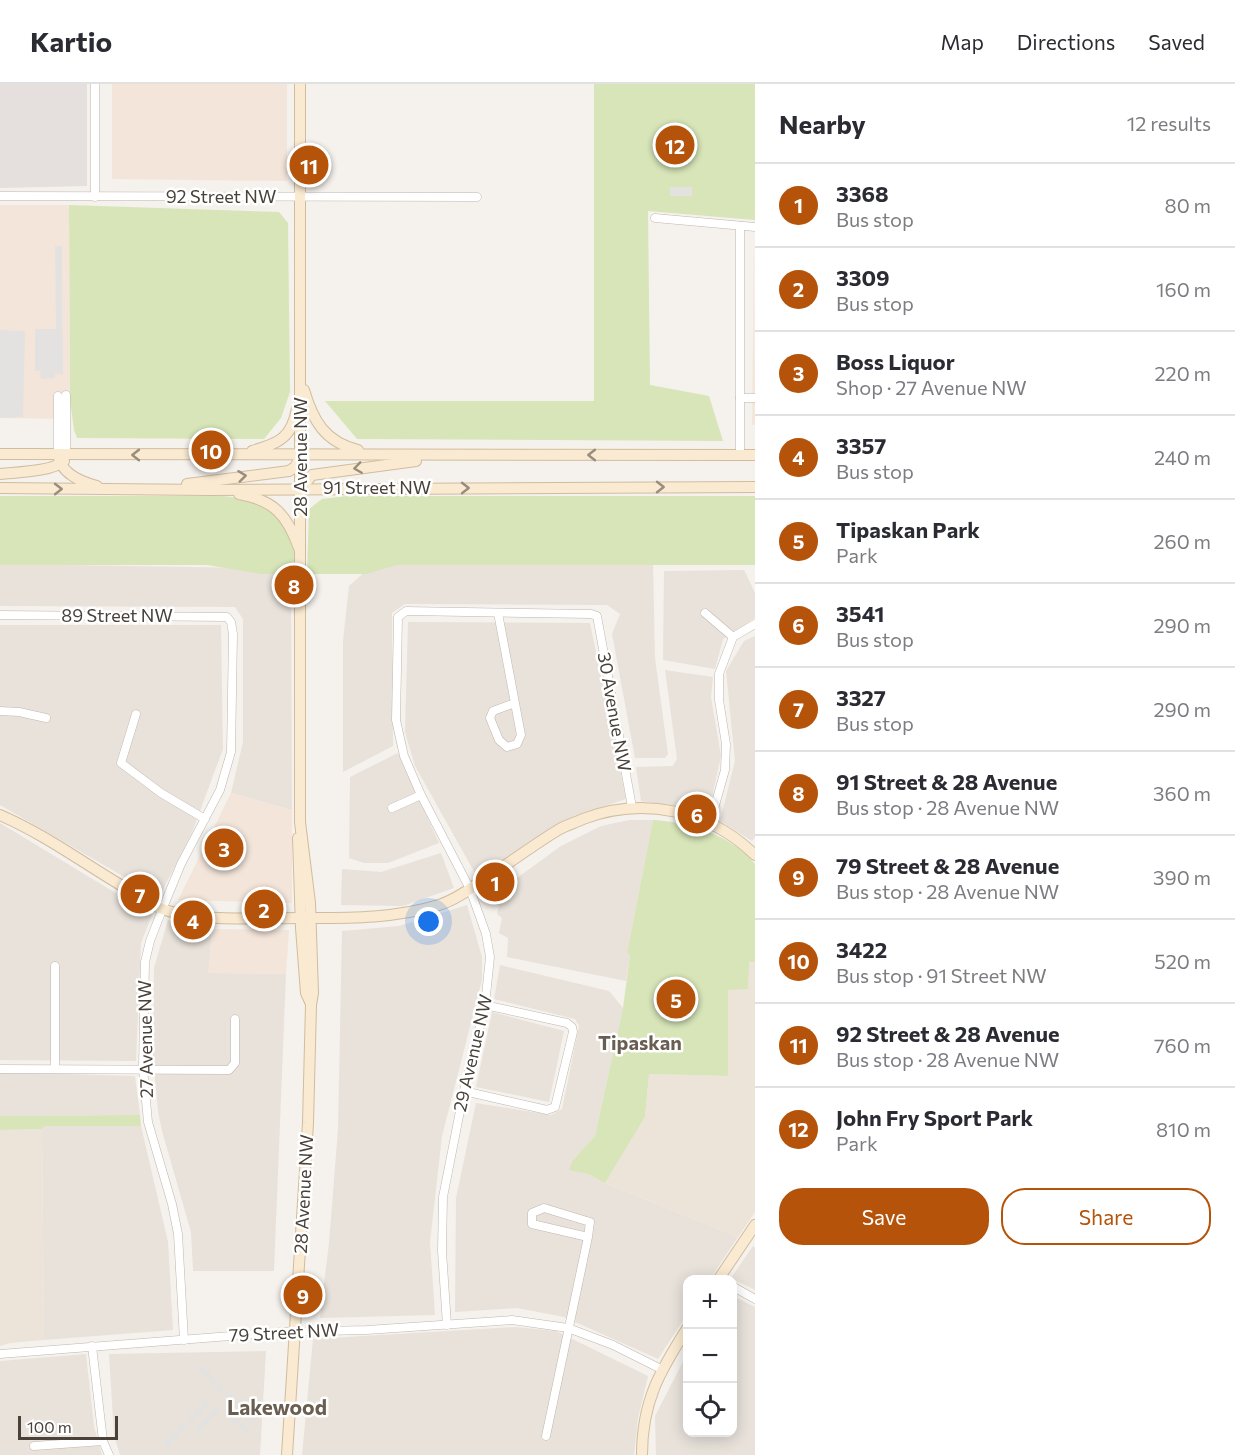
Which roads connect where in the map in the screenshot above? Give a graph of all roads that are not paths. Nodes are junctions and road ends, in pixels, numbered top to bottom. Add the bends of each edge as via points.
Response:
1 (96, 84) edge
2 (300, 84) edge
3 (0, 196) edge
4 (95, 196) junction
5 (300, 197) junction
6 (477, 197) dead end
7 (655, 218) dead end
8 (740, 226) junction
9 (755, 227) edge
10 (301, 378) junction
11 (62, 396) dead end
12 (740, 398) junction
13 (755, 398) edge
14 (0, 454) edge
15 (302, 454) junction
16 (241, 455) junction
17 (376, 455) junction
18 (436, 455) junction
19 (740, 455) junction
20 (755, 455) edge
21 (61, 458) junction
22 (0, 474) edge
23 (755, 487) edge
24 (0, 488) edge
25 (130, 489) junction
26 (164, 489) junction
27 (301, 489) junction
28 (209, 490) junction
29 (301, 554) junction
30 (498, 613) junction
31 (705, 613) dead end
32 (0, 615) edge
33 (231, 622) joint
34 (755, 624) edge
35 (733, 637) junction
36 (515, 703) junction
37 (0, 711) edge
38 (136, 714) dead end
39 (46, 718) dead end
40 (421, 795) junction
41 (632, 807) junction
42 (393, 808) dead end
43 (0, 814) edge
44 (205, 819) junction
45 (710, 823) junction
46 (751, 850) edge
47 (470, 889) junction
48 (162, 910) junction
49 (306, 918) junction
50 (55, 966) dead end
51 (485, 1005) junction
52 (235, 1019) dead end
53 (143, 1068) junction
54 (0, 1069) edge
55 (56, 1069) junction
56 (464, 1091) junction
57 (755, 1226) edge
58 (588, 1237) junction
59 (722, 1275) edge
60 (737, 1289) edge
61 (755, 1299) edge
62 (447, 1325) junction
63 (568, 1328) junction
64 (686, 1329) edge
65 (296, 1332) junction
66 (184, 1340) junction
67 (92, 1346) junction
68 (0, 1354) edge
69 (661, 1369) junction
70 (546, 1436) dead end
71 (104, 1441) junction
72 (34, 1446) dead end
73 (109, 1455) edge
74 (287, 1455) edge
75 (642, 1455) edge

1 - 4 street
2 - 5 street, 28 Avenue NW
3 - 4 street, 92 Street NW
4 - 5 street, 92 Street NW
5 - 6 street, 92 Street NW
5 - 10 street, 28 Avenue NW
7 - 8 street
8 - 9 street
8 - 12 street
10 - 15 street, 28 Avenue NW
10 - 16 street via 289,433 275,444
10 - 17 street via 308,402 329,438
11 - 21 street
12 - 13 street
12 - 19 street
14 - 21 street, 91 Street NW
15 - 16 street, 91 Street NW
15 - 17 street, 91 Street NW
26 -> 15 street via 289,471
15 - 27 street, 28 Avenue NW
16 -> 21 street, 91 Street NW
17 - 18 street, 91 Street NW
19 -> 18 street, 91 Street NW
18 -> 27 street via 312,475
19 - 20 street, 91 Street NW
21 - 22 street via 46,468
21 - 25 street via 73,476 85,483
27 -> 23 street, 91 Street NW
24 -> 25 street, 91 Street NW
25 - 26 street, 91 Street NW
26 - 28 street, 91 Street NW
27 - 28 street, 91 Street NW
27 - 29 street, 28 Avenue NW
28 - 29 street via 248,495 278,509
29 - 49 street, 28 Avenue NW via 301,830 297,842
30 - 36 street
30 - 40 street, 29 Avenue NW via 406,611 398,617 396,720 404,756
30 - 41 street, 30 Avenue NW via 597,616
31 - 35 street
32 - 33 street, 89 Street NW via 227,617
33 - 44 street, 27 Avenue NW via 231,752 220,790
34 - 35 street
35 - 45 street via 718,674 725,770
36 - 36 street via 493,711 490,718 499,741 507,747 517,744 521,737
37 - 39 street
38 - 44 street via 121,763
40 - 42 street
40 - 47 street, 29 Avenue NW
41 - 45 street via 663,808
41 - 47 street via 600,813 561,828
43 - 48 street
44 - 48 street, 27 Avenue NW
45 - 46 street
47 - 49 street via 443,904 406,914
47 - 51 street, 29 Avenue NW via 490,957
48 - 49 street via 223,918
48 - 53 street, 27 Avenue NW via 145,962
49 - 65 street, 28 Avenue NW via 306,993 311,1005
50 - 55 street
51 - 56 street, 29 Avenue NW
51 - 56 street via 567,1023 572,1028 555,1107
52 - 53 street via 235,1063 229,1070
53 - 55 street
53 - 66 street, 27 Avenue NW via 148,1122 178,1234
54 - 55 street
56 - 62 street, 29 Avenue NW via 443,1197
57 - 59 street
58 - 58 street via 590,1222 544,1208 532,1213 532,1224
58 - 63 street
60 - 61 street
62 - 63 street, 79 Street NW via 512,1320
62 - 65 street, 79 Street NW
63 - 69 street, 79 Street NW
63 - 70 street
64 - 69 street
65 - 66 street, 79 Street NW
65 - 74 street, 28 Avenue NW
66 - 67 street, 79 Street NW
67 - 68 street, 79 Street NW
67 - 71 street
69 - 75 street via 645,1417
71 - 72 street
71 - 73 street

